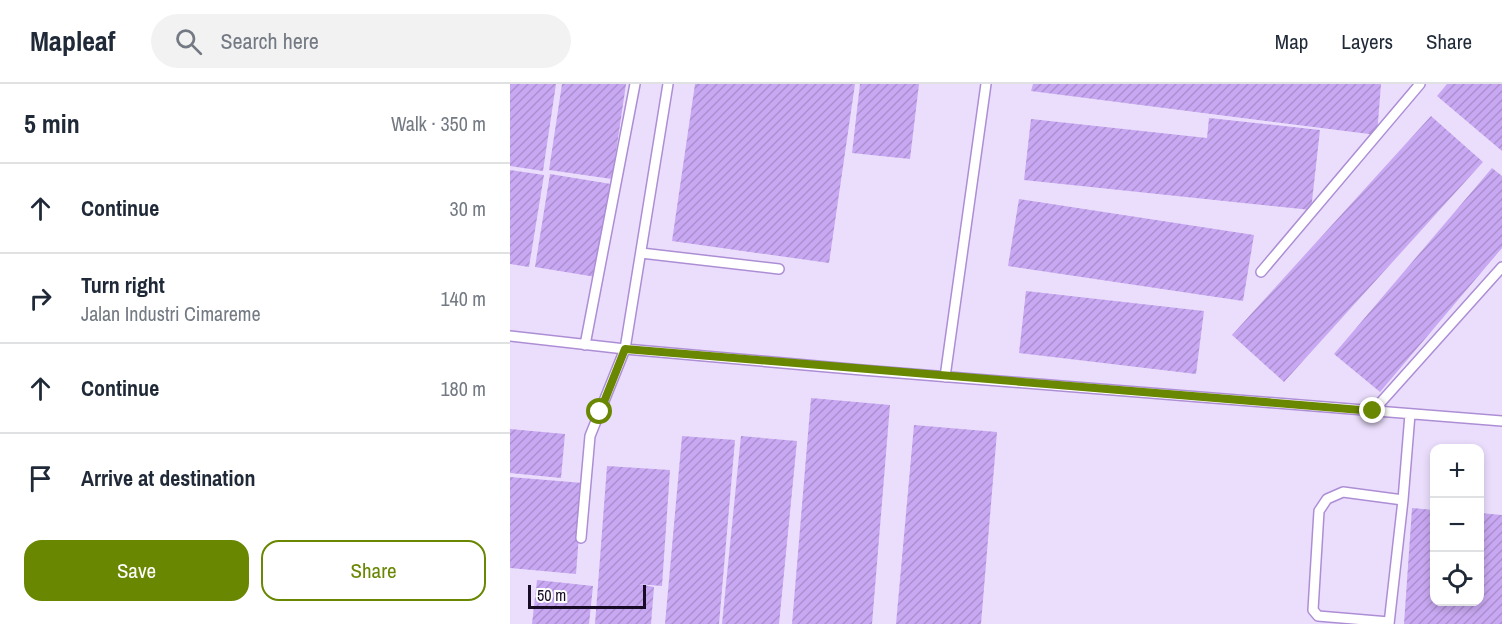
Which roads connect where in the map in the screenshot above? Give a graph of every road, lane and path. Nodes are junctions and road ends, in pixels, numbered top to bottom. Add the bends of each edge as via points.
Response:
1 (636, 84) edge
2 (668, 84) edge
3 (986, 84) edge
4 (1420, 84) edge
5 (641, 253) junction
6 (1502, 267) edge
7 (779, 269) dead end
8 (1261, 272) dead end
9 (510, 336) edge
10 (585, 345) junction
11 (625, 349) junction
12 (945, 377) junction
13 (1373, 411) junction
14 (1410, 414) junction
15 (1502, 421) edge
16 (1404, 500) junction
17 (581, 538) dead end
18 (1389, 623) edge

1 - 10 lane
2 - 5 lane
3 - 12 lane
4 - 8 lane
5 - 7 lane
5 - 11 lane
6 - 13 lane
9 - 10 lane
10 - 11 lane
11 - 12 lane
11 - 17 lane via 590,436
12 - 13 lane
13 - 14 lane
14 - 15 lane
14 - 16 lane
16 - 18 lane
16 - 18 lane via 1343,492 1327,499 1319,511 1313,610 1318,616

